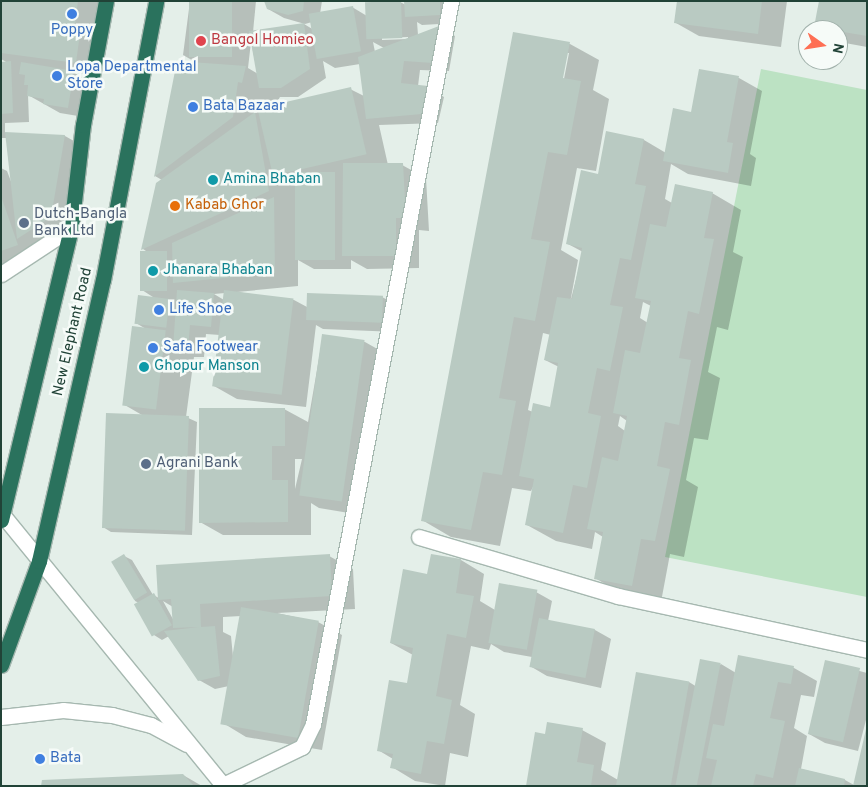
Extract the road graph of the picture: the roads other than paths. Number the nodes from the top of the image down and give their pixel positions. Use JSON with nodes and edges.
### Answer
{"nodes":[{"id":1,"x":106,"y":1,"type":"edge"},
{"id":2,"x":156,"y":1,"type":"edge"},
{"id":3,"x":451,"y":1,"type":"edge"},
{"id":4,"x":71,"y":228,"type":"junction"},
{"id":5,"x":1,"y":274,"type":"edge"},
{"id":6,"x":2,"y":516,"type":"edge"},
{"id":7,"x":419,"y":537,"type":"dead end"},
{"id":8,"x":39,"y":561,"type":"junction"},
{"id":9,"x":867,"y":650,"type":"edge"},
{"id":10,"x":1,"y":665,"type":"edge"},
{"id":11,"x":1,"y":717,"type":"edge"},
{"id":12,"x":192,"y":747,"type":"junction"},
{"id":13,"x":224,"y":786,"type":"edge"}],
"edges":[{"from":1,"to":4,"type":"highway","name":"New Elephant Road"},
{"from":2,"to":8,"type":"highway","name":"New Elephant Road"},
{"from":3,"to":13,"type":"street"},
{"from":4,"to":5,"type":"street"},
{"from":4,"to":6,"type":"highway","name":"New Elephant Road"},
{"from":6,"to":8,"type":"street"},
{"from":7,"to":9,"type":"street"},
{"from":8,"to":10,"type":"highway","name":"New Elephant Road"},
{"from":8,"to":12,"type":"street"},
{"from":11,"to":12,"type":"street"},
{"from":12,"to":13,"type":"street"}]}
